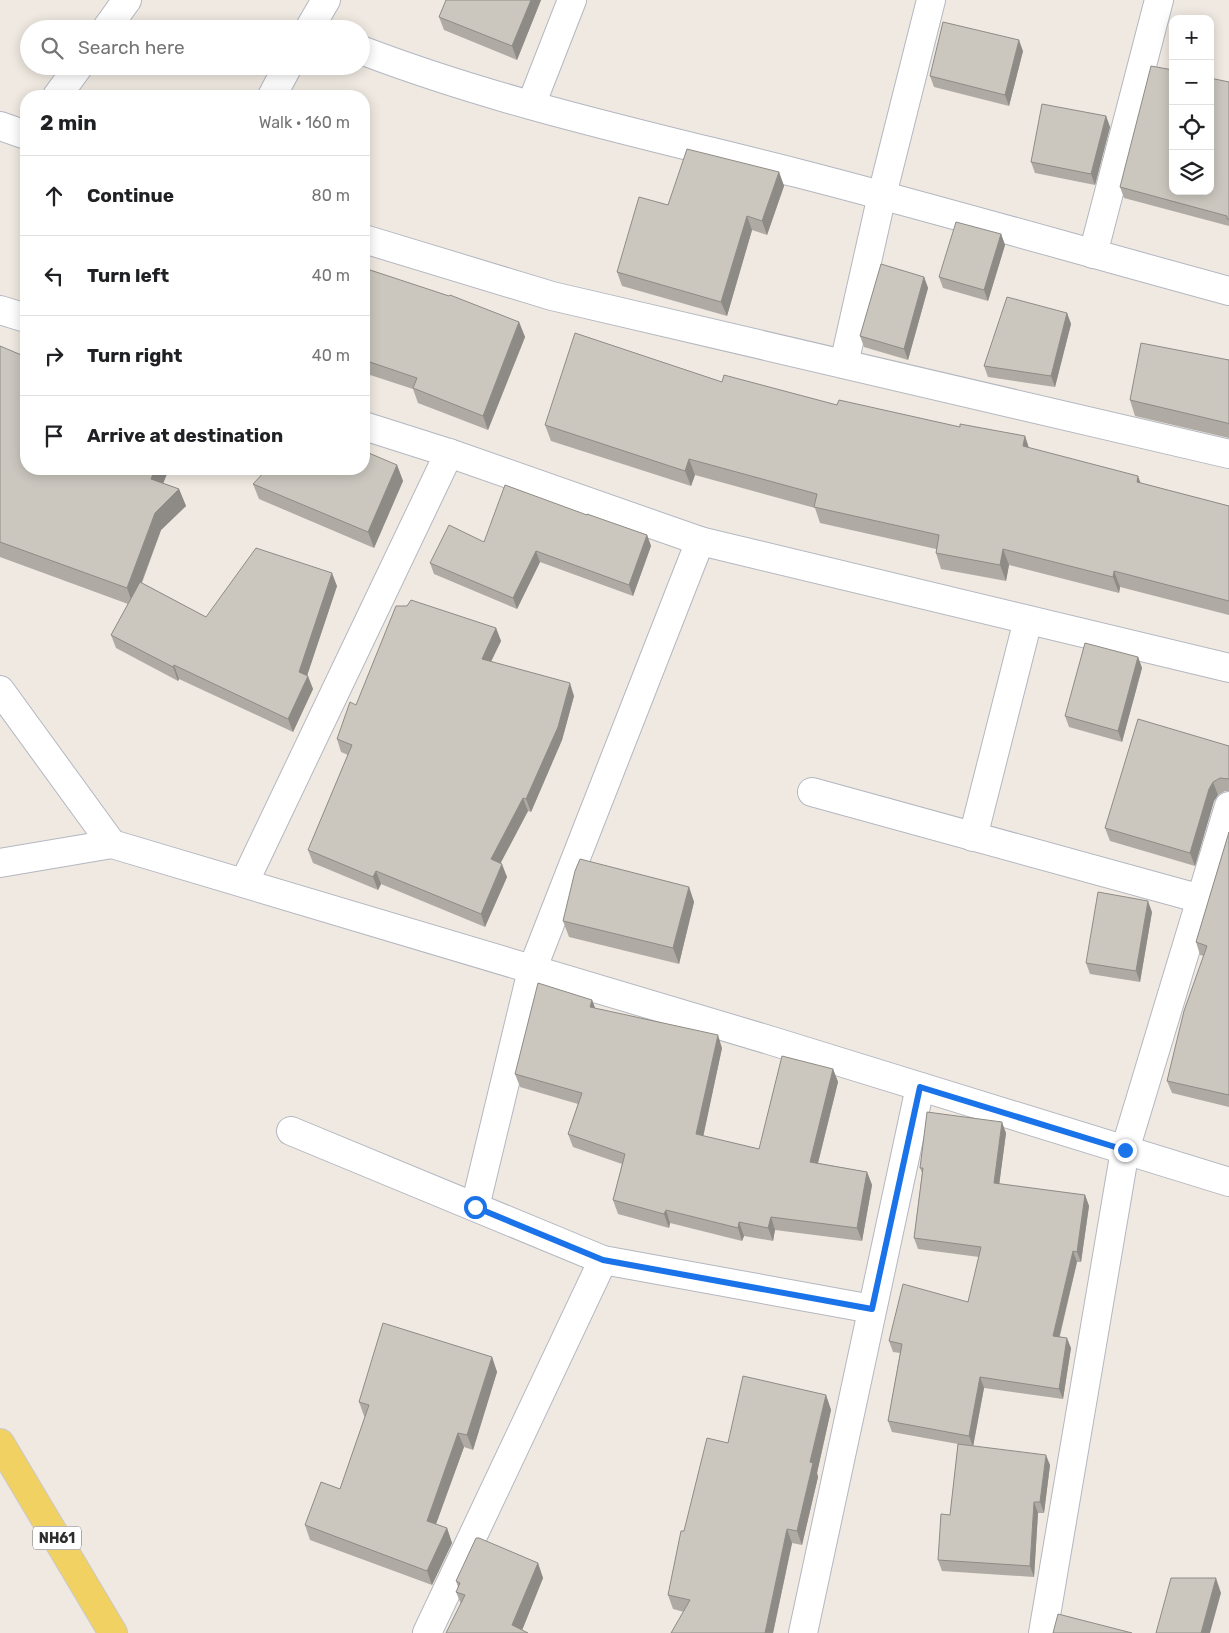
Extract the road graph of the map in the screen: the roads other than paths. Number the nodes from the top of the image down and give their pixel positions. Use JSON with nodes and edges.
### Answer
{"nodes":[{"id":1,"x":127,"y":0,"type":"edge"},
{"id":2,"x":326,"y":0,"type":"edge"},
{"id":3,"x":572,"y":0,"type":"edge"},
{"id":4,"x":932,"y":0,"type":"edge"},
{"id":5,"x":1159,"y":0,"type":"edge"},
{"id":6,"x":113,"y":20,"type":"edge"},
{"id":7,"x":314,"y":20,"type":"edge"},
{"id":8,"x":370,"y":54,"type":"edge"},
{"id":9,"x":72,"y":75,"type":"edge"},
{"id":10,"x":283,"y":75,"type":"edge"},
{"id":11,"x":61,"y":90,"type":"edge"},
{"id":12,"x":275,"y":90,"type":"edge"},
{"id":13,"x":531,"y":105,"type":"junction"},
{"id":14,"x":0,"y":126,"type":"edge"},
{"id":15,"x":20,"y":133,"type":"edge"},
{"id":16,"x":882,"y":195,"type":"junction"},
{"id":17,"x":370,"y":241,"type":"edge"},
{"id":18,"x":1093,"y":254,"type":"junction"},
{"id":19,"x":1229,"y":291,"type":"edge"},
{"id":20,"x":0,"y":310,"type":"edge"},
{"id":21,"x":20,"y":316,"type":"edge"},
{"id":22,"x":844,"y":364,"type":"junction"},
{"id":23,"x":370,"y":428,"type":"edge"},
{"id":24,"x":449,"y":453,"type":"junction"},
{"id":25,"x":1229,"y":454,"type":"edge"},
{"id":26,"x":700,"y":541,"type":"junction"},
{"id":27,"x":1028,"y":620,"type":"junction"},
{"id":28,"x":1229,"y":668,"type":"edge"},
{"id":29,"x":0,"y":690,"type":"edge"},
{"id":30,"x":812,"y":792,"type":"dead end"},
{"id":31,"x":1229,"y":806,"type":"edge"},
{"id":32,"x":973,"y":837,"type":"junction"},
{"id":33,"x":112,"y":844,"type":"junction"},
{"id":34,"x":0,"y":864,"type":"edge"},
{"id":35,"x":244,"y":883,"type":"junction"},
{"id":36,"x":1201,"y":899,"type":"junction"},
{"id":37,"x":532,"y":970,"type":"junction"},
{"id":38,"x":920,"y":1087,"type":"junction"},
{"id":39,"x":291,"y":1130,"type":"dead end"},
{"id":40,"x":1125,"y":1150,"type":"junction"},
{"id":41,"x":1229,"y":1182,"type":"edge"},
{"id":42,"x":475,"y":1207,"type":"junction"},
{"id":43,"x":603,"y":1260,"type":"junction"},
{"id":44,"x":872,"y":1309,"type":"junction"},
{"id":45,"x":0,"y":1443,"type":"edge"},
{"id":46,"x":113,"y":1633,"type":"edge"},
{"id":47,"x":427,"y":1633,"type":"edge"},
{"id":48,"x":803,"y":1633,"type":"edge"},
{"id":49,"x":1043,"y":1633,"type":"edge"}],
"edges":[{"from":1,"to":6,"type":"street"},
{"from":2,"to":7,"type":"street"},
{"from":3,"to":13,"type":"street"},
{"from":4,"to":16,"type":"street"},
{"from":5,"to":18,"type":"street"},
{"from":8,"to":13,"type":"street"},
{"from":9,"to":11,"type":"street"},
{"from":10,"to":12,"type":"street"},
{"from":13,"to":16,"type":"street"},
{"from":14,"to":15,"type":"street"},
{"from":16,"to":18,"type":"street"},
{"from":16,"to":22,"type":"street"},
{"from":17,"to":22,"type":"street"},
{"from":18,"to":19,"type":"street"},
{"from":20,"to":21,"type":"street"},
{"from":22,"to":25,"type":"street"},
{"from":23,"to":24,"type":"street"},
{"from":24,"to":26,"type":"street"},
{"from":24,"to":35,"type":"street"},
{"from":26,"to":27,"type":"street"},
{"from":26,"to":37,"type":"street"},
{"from":27,"to":28,"type":"street"},
{"from":27,"to":32,"type":"street"},
{"from":29,"to":33,"type":"street"},
{"from":30,"to":32,"type":"street"},
{"from":31,"to":36,"type":"street"},
{"from":32,"to":36,"type":"street"},
{"from":33,"to":34,"type":"street"},
{"from":33,"to":35,"type":"street"},
{"from":35,"to":37,"type":"street"},
{"from":36,"to":40,"type":"street"},
{"from":37,"to":38,"type":"street"},
{"from":37,"to":42,"type":"street"},
{"from":38,"to":40,"type":"street"},
{"from":38,"to":44,"type":"street"},
{"from":39,"to":42,"type":"street"},
{"from":40,"to":41,"type":"street"},
{"from":40,"to":49,"type":"street"},
{"from":42,"to":43,"type":"street"},
{"from":43,"to":44,"type":"street"},
{"from":43,"to":47,"type":"street"},
{"from":44,"to":48,"type":"street"},
{"from":45,"to":46,"type":"main road","number":"NH61"}]}
